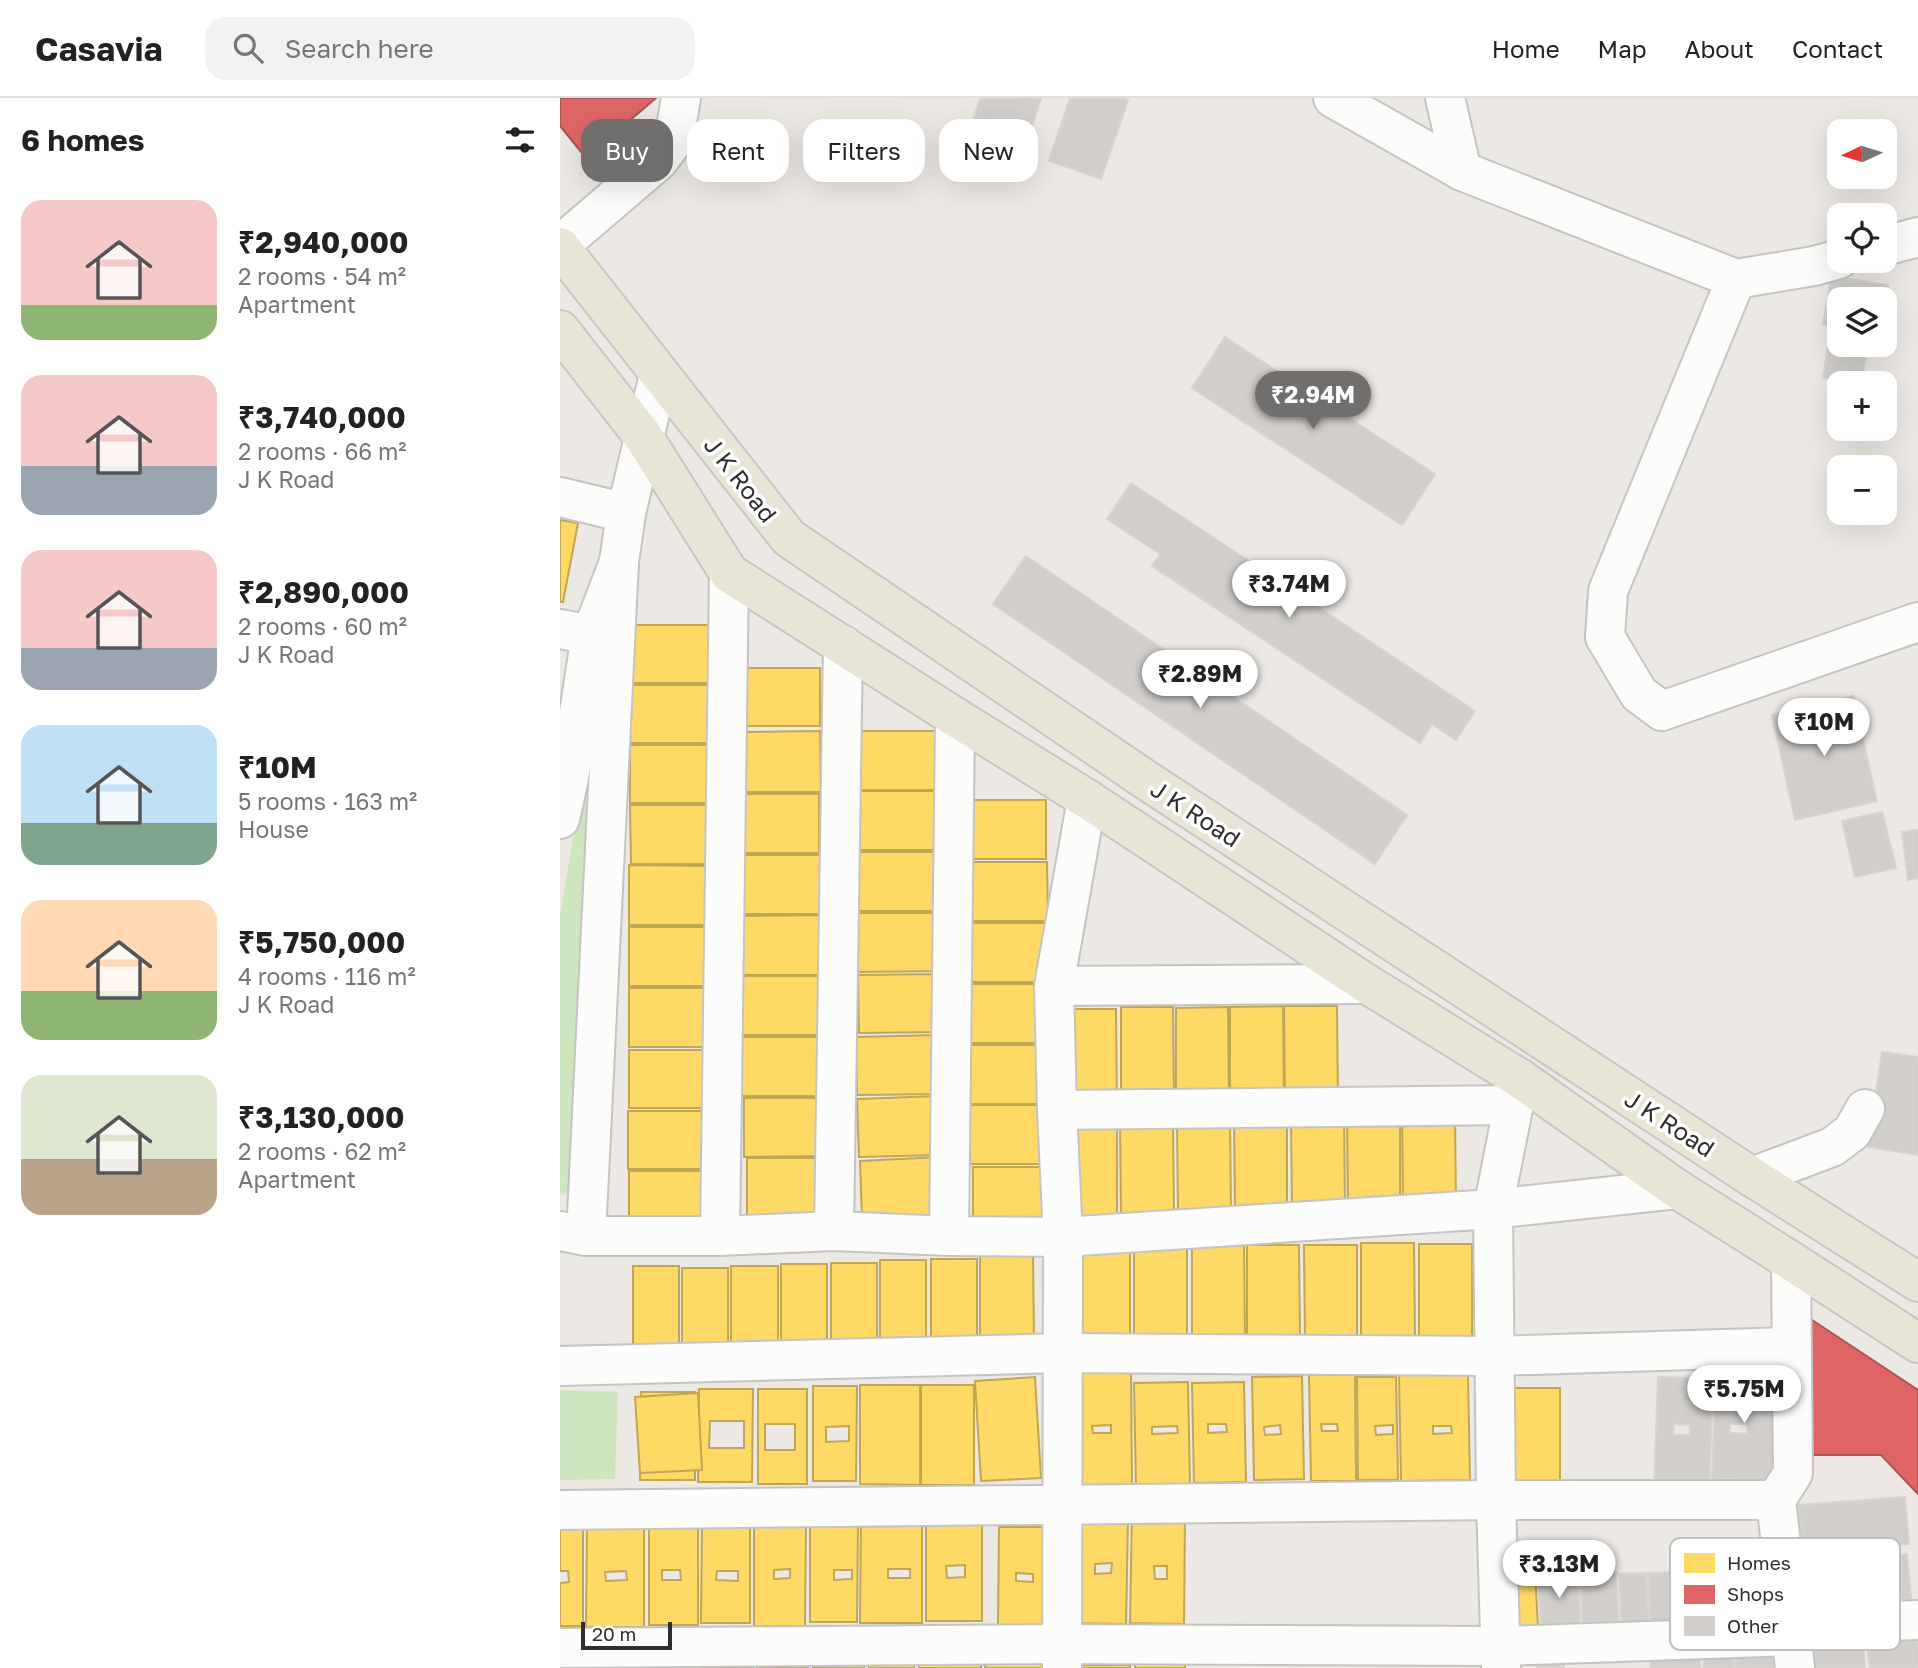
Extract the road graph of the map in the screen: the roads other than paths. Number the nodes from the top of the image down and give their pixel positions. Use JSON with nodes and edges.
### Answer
{"nodes":[{"id":1,"x":681,"y":98,"type":"edge"},
{"id":2,"x":1333,"y":98,"type":"edge"},
{"id":3,"x":1444,"y":98,"type":"edge"},
{"id":4,"x":1462,"y":171,"type":"junction"},
{"id":5,"x":1918,"y":236,"type":"edge"},
{"id":6,"x":1897,"y":242,"type":"edge"},
{"id":7,"x":560,"y":246,"type":"edge"},
{"id":8,"x":1827,"y":262,"type":"edge"},
{"id":9,"x":1736,"y":279,"type":"junction"},
{"id":10,"x":591,"y":287,"type":"junction"},
{"id":11,"x":560,"y":315,"type":"edge"},
{"id":12,"x":560,"y":330,"type":"edge"},
{"id":13,"x":659,"y":375,"type":"junction"},
{"id":14,"x":643,"y":436,"type":"junction"},
{"id":15,"x":560,"y":497,"type":"edge"},
{"id":16,"x":626,"y":513,"type":"junction"},
{"id":17,"x":618,"y":562,"type":"junction"},
{"id":18,"x":729,"y":573,"type":"junction"},
{"id":19,"x":1918,"y":622,"type":"edge"},
{"id":20,"x":576,"y":632,"type":"edge"},
{"id":21,"x":843,"y":645,"type":"junction"},
{"id":22,"x":955,"y":717,"type":"junction"},
{"id":23,"x":565,"y":777,"type":"edge"},
{"id":24,"x":1087,"y":799,"type":"junction"},
{"id":25,"x":560,"y":819,"type":"edge"},
{"id":26,"x":1367,"y":984,"type":"junction"},
{"id":27,"x":1054,"y":986,"type":"junction"},
{"id":28,"x":1579,"y":1063,"type":"junction"},
{"id":29,"x":1517,"y":1092,"type":"junction"},
{"id":30,"x":1552,"y":1101,"type":"junction"},
{"id":31,"x":1866,"y":1108,"type":"dead end"},
{"id":32,"x":1057,"y":1110,"type":"junction"},
{"id":33,"x":1752,"y":1177,"type":"junction"},
{"id":34,"x":1677,"y":1189,"type":"junction"},
{"id":35,"x":1493,"y":1209,"type":"junction"},
{"id":36,"x":834,"y":1231,"type":"junction"},
{"id":37,"x":573,"y":1233,"type":"edge"},
{"id":38,"x":720,"y":1237,"type":"junction"},
{"id":39,"x":949,"y":1237,"type":"junction"},
{"id":40,"x":1063,"y":1237,"type":"junction"},
{"id":41,"x":1791,"y":1261,"type":"junction"},
{"id":42,"x":1918,"y":1282,"type":"edge"},
{"id":43,"x":1918,"y":1343,"type":"edge"},
{"id":44,"x":1791,"y":1347,"type":"junction"},
{"id":45,"x":1062,"y":1353,"type":"junction"},
{"id":46,"x":1495,"y":1356,"type":"junction"},
{"id":47,"x":560,"y":1366,"type":"edge"},
{"id":48,"x":1496,"y":1500,"type":"junction"},
{"id":49,"x":1776,"y":1500,"type":"junction"},
{"id":50,"x":1062,"y":1505,"type":"junction"},
{"id":51,"x":560,"y":1510,"type":"edge"},
{"id":52,"x":1780,"y":1538,"type":"edge"},
{"id":53,"x":1918,"y":1620,"type":"edge"},
{"id":54,"x":1900,"y":1621,"type":"edge"},
{"id":55,"x":560,"y":1648,"type":"edge"},
{"id":56,"x":1794,"y":1652,"type":"edge"},
{"id":57,"x":1062,"y":1656,"type":"edge"},
{"id":58,"x":1502,"y":1657,"type":"edge"}],
"edges":[{"from":1,"to":7,"type":"street"},
{"from":2,"to":4,"type":"street"},
{"from":3,"to":4,"type":"street"},
{"from":4,"to":9,"type":"street"},
{"from":5,"to":6,"type":"street"},
{"from":7,"to":10,"type":"main road","name":"J K Road"},
{"from":8,"to":9,"type":"street"},
{"from":9,"to":19,"type":"street"},
{"from":10,"to":11,"type":"main road"},
{"from":10,"to":13,"type":"main road","name":"J K Road"},
{"from":12,"to":14,"type":"main road","name":"J K Road"},
{"from":13,"to":14,"type":"street"},
{"from":13,"to":28,"type":"main road","name":"J K Road"},
{"from":14,"to":16,"type":"street"},
{"from":14,"to":18,"type":"main road","name":"J K Road"},
{"from":15,"to":16,"type":"street"},
{"from":16,"to":17,"type":"street"},
{"from":17,"to":20,"type":"street"},
{"from":17,"to":37,"type":"street"},
{"from":18,"to":21,"type":"main road","name":"J K Road"},
{"from":18,"to":38,"type":"street"},
{"from":20,"to":23,"type":"street"},
{"from":21,"to":22,"type":"main road","name":"J K Road"},
{"from":21,"to":36,"type":"street"},
{"from":22,"to":24,"type":"main road","name":"J K Road"},
{"from":22,"to":39,"type":"street"},
{"from":23,"to":25,"type":"street"},
{"from":24,"to":26,"type":"main road","name":"J K Road"},
{"from":24,"to":27,"type":"street"},
{"from":26,"to":27,"type":"street"},
{"from":26,"to":29,"type":"main road","name":"J K Road"},
{"from":27,"to":32,"type":"street"},
{"from":28,"to":30,"type":"main road"},
{"from":28,"to":33,"type":"main road","name":"J K Road"},
{"from":29,"to":30,"type":"main road","name":"J K Road"},
{"from":29,"to":32,"type":"street"},
{"from":29,"to":35,"type":"street"},
{"from":30,"to":34,"type":"main road","name":"J K Road"},
{"from":31,"to":33,"type":"street"},
{"from":32,"to":40,"type":"street"},
{"from":33,"to":42,"type":"main road","name":"J K Road"},
{"from":34,"to":35,"type":"street"},
{"from":34,"to":41,"type":"main road","name":"J K Road"},
{"from":35,"to":40,"type":"street"},
{"from":35,"to":46,"type":"street"},
{"from":36,"to":38,"type":"street"},
{"from":36,"to":39,"type":"street"},
{"from":37,"to":38,"type":"street"},
{"from":39,"to":40,"type":"street"},
{"from":40,"to":45,"type":"street"},
{"from":41,"to":43,"type":"main road","name":"J K Road"},
{"from":41,"to":44,"type":"street"},
{"from":44,"to":46,"type":"street"},
{"from":44,"to":49,"type":"street"},
{"from":45,"to":46,"type":"street"},
{"from":45,"to":47,"type":"street"},
{"from":45,"to":50,"type":"street"},
{"from":46,"to":48,"type":"street"},
{"from":48,"to":49,"type":"street"},
{"from":48,"to":50,"type":"street"},
{"from":48,"to":58,"type":"street"},
{"from":49,"to":52,"type":"street"},
{"from":50,"to":51,"type":"street"},
{"from":50,"to":57,"type":"street"},
{"from":53,"to":54,"type":"street"},
{"from":55,"to":57,"type":"street"},
{"from":56,"to":58,"type":"street"},
{"from":57,"to":58,"type":"street"}]}
